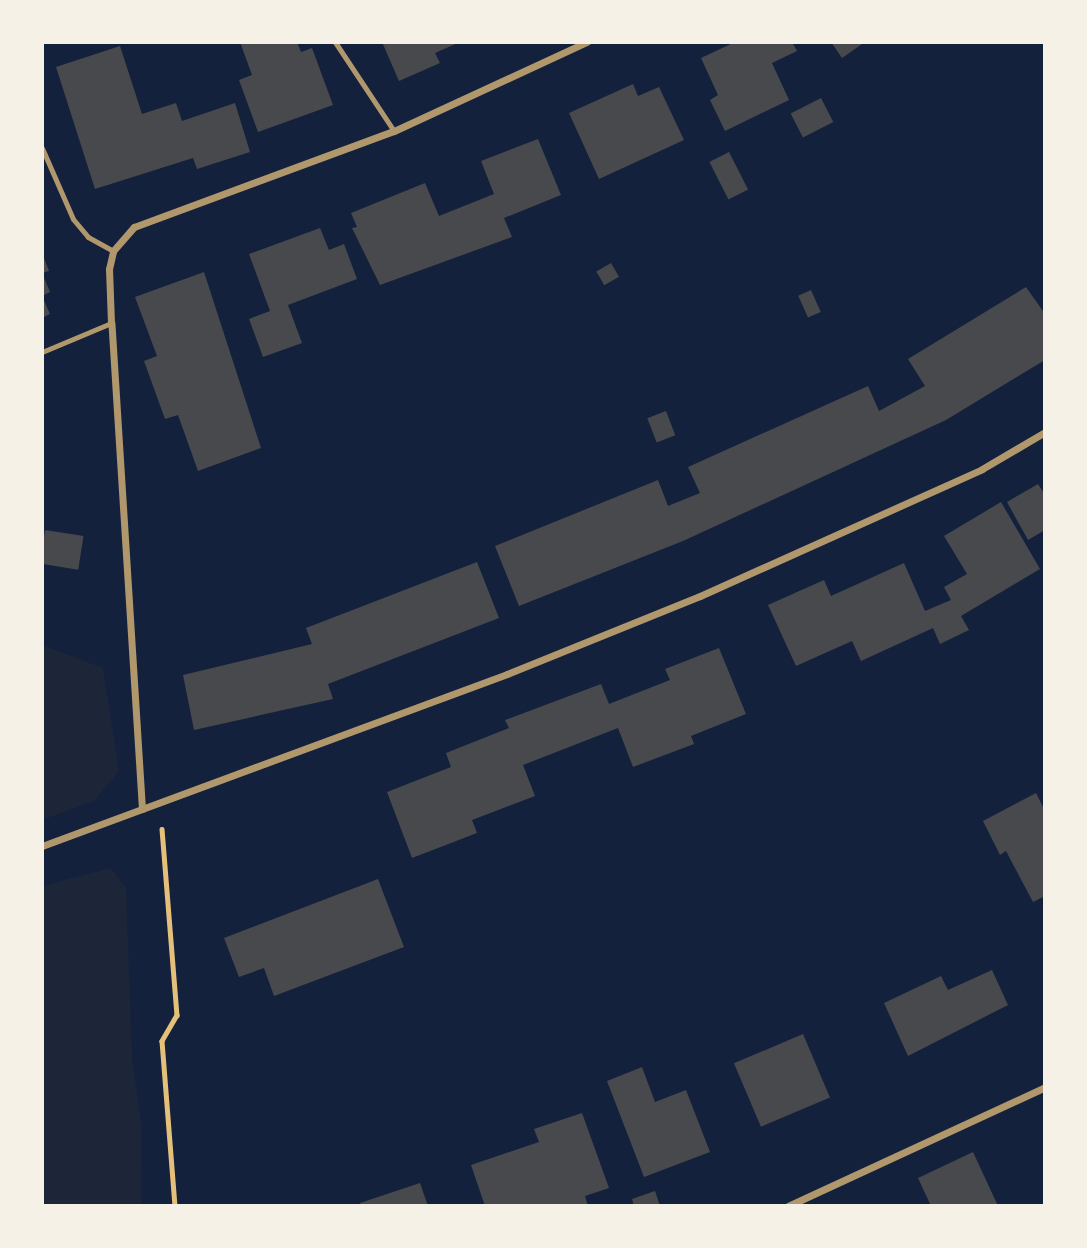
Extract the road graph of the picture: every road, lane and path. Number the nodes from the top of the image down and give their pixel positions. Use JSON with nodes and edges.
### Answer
{"nodes":[{"id":1,"x":335,"y":42,"type":"edge"},
{"id":2,"x":587,"y":42,"type":"edge"},
{"id":3,"x":394,"y":131,"type":"junction"},
{"id":4,"x":42,"y":148,"type":"edge"},
{"id":5,"x":113,"y":251,"type":"junction"},
{"id":6,"x":111,"y":323,"type":"junction"},
{"id":7,"x":42,"y":352,"type":"edge"},
{"id":8,"x":1045,"y":432,"type":"edge"},
{"id":9,"x":160,"y":803,"type":"junction"},
{"id":10,"x":142,"y":809,"type":"junction"},
{"id":11,"x":42,"y":846,"type":"edge"},
{"id":12,"x":1045,"y":1087,"type":"edge"},
{"id":13,"x":175,"y":1206,"type":"edge"},
{"id":14,"x":788,"y":1206,"type":"edge"}],
"edges":[{"from":1,"to":3,"type":"lane"},
{"from":2,"to":3,"type":"street"},
{"from":3,"to":5,"type":"street"},
{"from":4,"to":5,"type":"lane"},
{"from":5,"to":6,"type":"street"},
{"from":6,"to":7,"type":"lane"},
{"from":6,"to":10,"type":"street"},
{"from":8,"to":9,"type":"street"},
{"from":9,"to":10,"type":"street"},
{"from":9,"to":13,"type":"path"},
{"from":10,"to":11,"type":"street"},
{"from":12,"to":14,"type":"street"}]}
